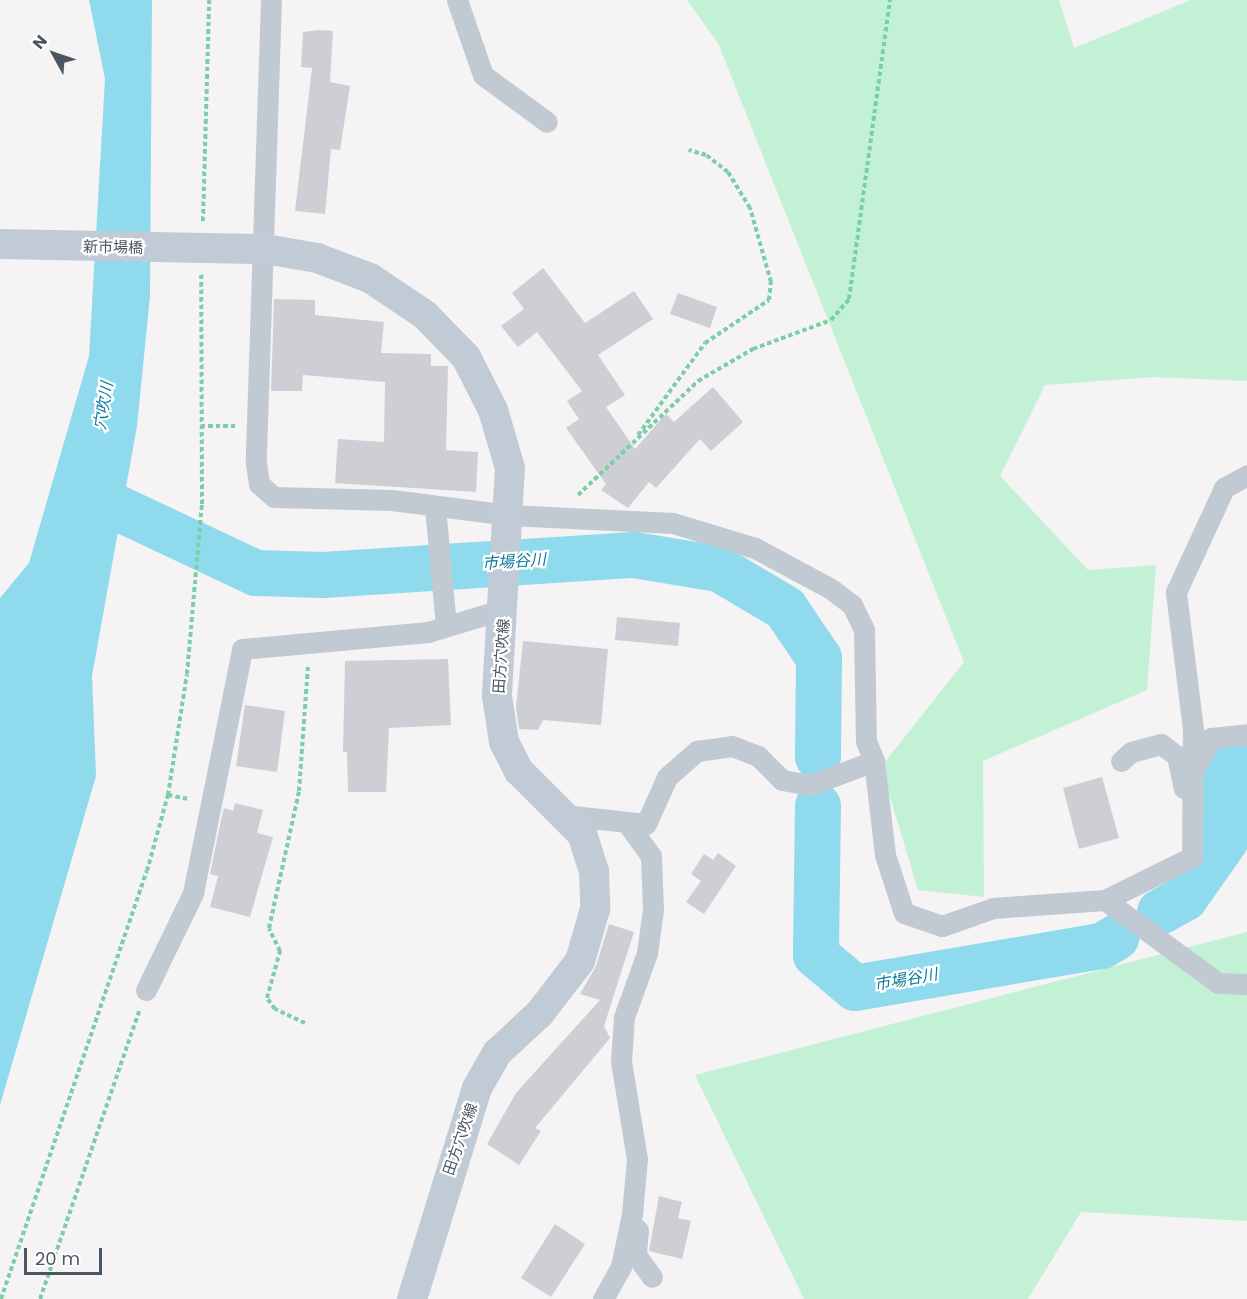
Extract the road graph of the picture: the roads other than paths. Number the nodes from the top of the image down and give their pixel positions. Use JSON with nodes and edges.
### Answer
{"nodes":[{"id":1,"x":271,"y":0,"type":"edge"},
{"id":2,"x":457,"y":0,"type":"edge"},
{"id":3,"x":547,"y":122,"type":"dead end"},
{"id":4,"x":0,"y":244,"type":"edge"},
{"id":5,"x":227,"y":249,"type":"joint"},
{"id":6,"x":265,"y":249,"type":"junction"},
{"id":7,"x":1247,"y":475,"type":"edge"},
{"id":8,"x":435,"y":517,"type":"junction"},
{"id":9,"x":509,"y":524,"type":"junction"},
{"id":10,"x":505,"y":599,"type":"junction"},
{"id":11,"x":446,"y":626,"type":"junction"},
{"id":12,"x":1247,"y":734,"type":"edge"},
{"id":13,"x":874,"y":761,"type":"junction"},
{"id":14,"x":1121,"y":761,"type":"dead end"},
{"id":15,"x":1193,"y":771,"type":"junction"},
{"id":16,"x":562,"y":815,"type":"junction"},
{"id":17,"x":628,"y":824,"type":"junction"},
{"id":18,"x":1193,"y":827,"type":"junction"},
{"id":19,"x":1105,"y":900,"type":"junction"},
{"id":20,"x":1247,"y":984,"type":"edge"},
{"id":21,"x":146,"y":990,"type":"road end"},
{"id":22,"x":633,"y":1206,"type":"junction"},
{"id":23,"x":652,"y":1277,"type":"dead end"},
{"id":24,"x":412,"y":1299,"type":"edge"},
{"id":25,"x":603,"y":1299,"type":"edge"}],
"edges":[{"from":1,"to":6,"type":"street"},
{"from":2,"to":3,"type":"street"},
{"from":4,"to":5,"type":"main road","name":"新市場橋"},
{"from":5,"to":6,"type":"main road","name":"田方穴吹線"},
{"from":6,"to":8,"type":"street"},
{"from":6,"to":9,"type":"main road","name":"田方穴吹線"},
{"from":7,"to":15,"type":"street"},
{"from":8,"to":9,"type":"street"},
{"from":8,"to":11,"type":"street"},
{"from":9,"to":10,"type":"main road","name":"田方穴吹線"},
{"from":9,"to":13,"type":"street"},
{"from":10,"to":11,"type":"street"},
{"from":10,"to":16,"type":"main road","name":"田方穴吹線"},
{"from":11,"to":21,"type":"street"},
{"from":12,"to":15,"type":"street"},
{"from":13,"to":17,"type":"street"},
{"from":13,"to":19,"type":"street"},
{"from":14,"to":18,"type":"street"},
{"from":15,"to":18,"type":"street"},
{"from":16,"to":17,"type":"street"},
{"from":16,"to":24,"type":"main road","name":"田方穴吹線"},
{"from":17,"to":22,"type":"street"},
{"from":18,"to":19,"type":"street"},
{"from":19,"to":20,"type":"street"},
{"from":22,"to":23,"type":"street"},
{"from":22,"to":25,"type":"street"}]}
